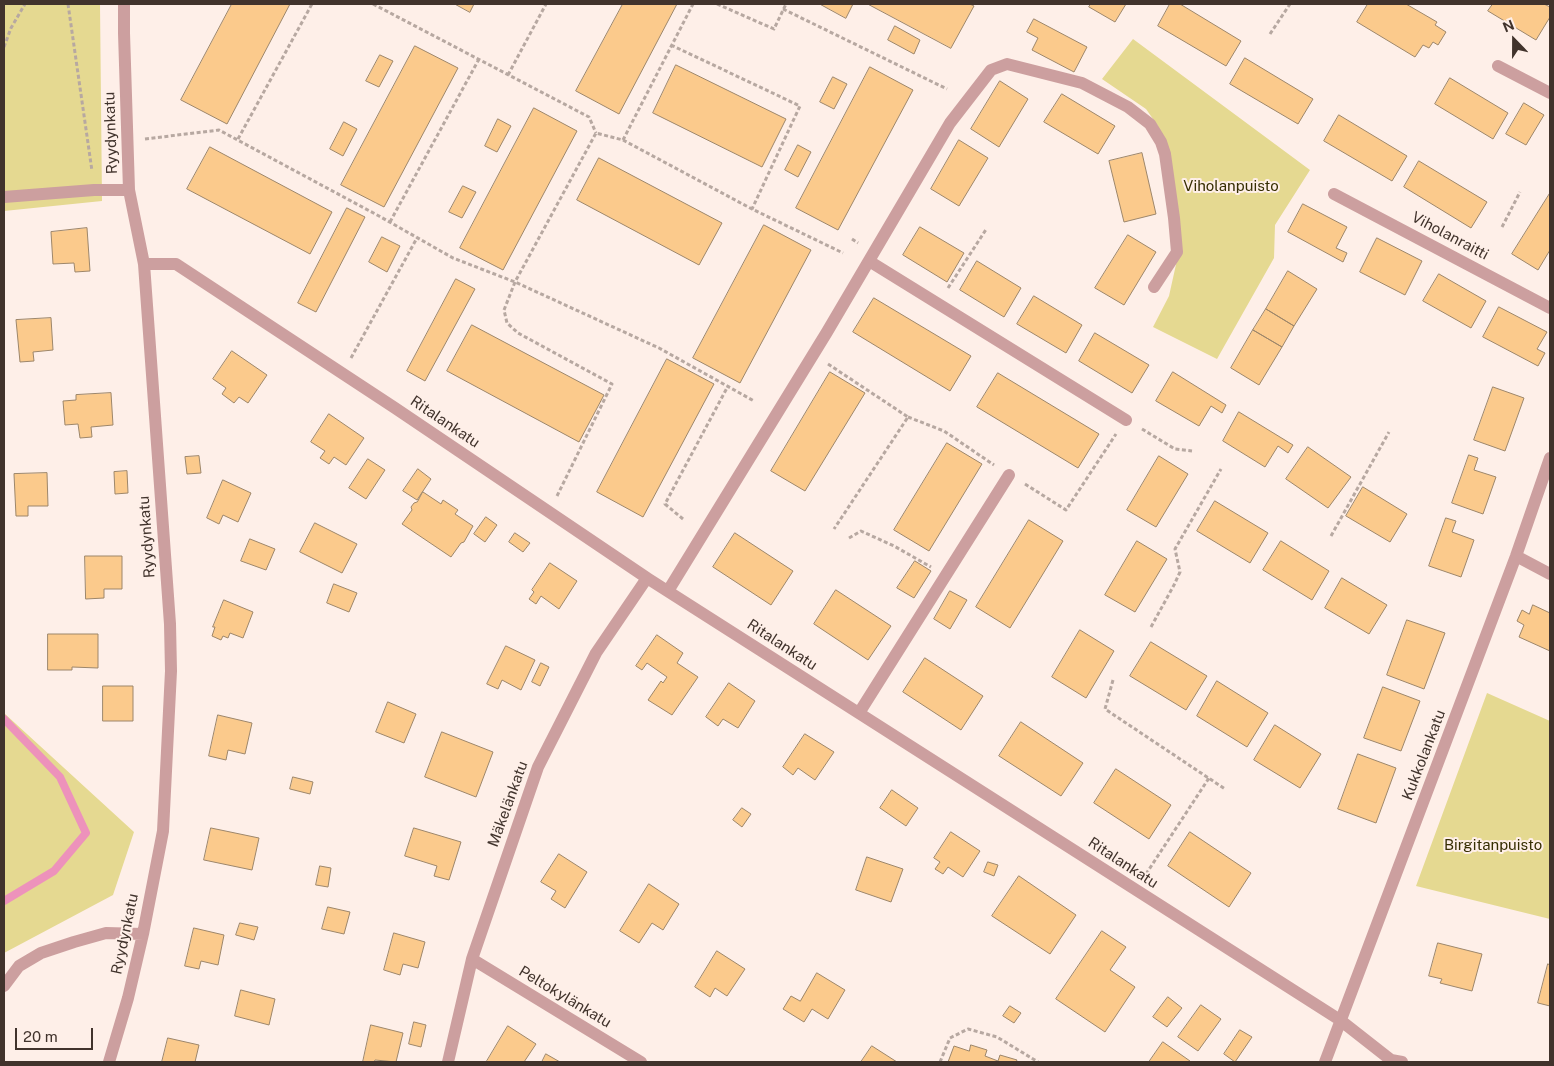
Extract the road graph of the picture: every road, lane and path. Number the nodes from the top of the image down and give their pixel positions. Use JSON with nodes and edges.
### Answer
{"nodes":[{"id":1,"x":24,"y":4,"type":"edge"},
{"id":2,"x":68,"y":4,"type":"edge"},
{"id":3,"x":124,"y":4,"type":"edge"},
{"id":4,"x":312,"y":4,"type":"edge"},
{"id":5,"x":373,"y":4,"type":"edge"},
{"id":6,"x":546,"y":4,"type":"edge"},
{"id":7,"x":693,"y":4,"type":"edge"},
{"id":8,"x":717,"y":4,"type":"edge"},
{"id":9,"x":786,"y":4,"type":"edge"},
{"id":10,"x":1290,"y":4,"type":"edge"},
{"id":11,"x":783,"y":9,"type":"junction"},
{"id":12,"x":1270,"y":34,"type":"dead end"},
{"id":13,"x":671,"y":45,"type":"junction"},
{"id":14,"x":4,"y":47,"type":"edge"},
{"id":15,"x":479,"y":59,"type":"junction"},
{"id":16,"x":1498,"y":66,"type":"dead end"},
{"id":17,"x":508,"y":74,"type":"junction"},
{"id":18,"x":946,"y":89,"type":"dead end"},
{"id":19,"x":1550,"y":93,"type":"edge"},
{"id":20,"x":596,"y":133,"type":"junction"},
{"id":21,"x":238,"y":139,"type":"junction"},
{"id":22,"x":623,"y":140,"type":"junction"},
{"id":23,"x":127,"y":142,"type":"junction"},
{"id":24,"x":94,"y":190,"type":"junction"},
{"id":25,"x":129,"y":190,"type":"junction"},
{"id":26,"x":1520,"y":192,"type":"dead end"},
{"id":27,"x":1334,"y":194,"type":"dead end"},
{"id":28,"x":4,"y":197,"type":"edge"},
{"id":29,"x":752,"y":209,"type":"junction"},
{"id":30,"x":390,"y":222,"type":"junction"},
{"id":31,"x":1502,"y":227,"type":"dead end"},
{"id":32,"x":987,"y":228,"type":"dead end"},
{"id":33,"x":417,"y":238,"type":"junction"},
{"id":34,"x":843,"y":254,"type":"dead end"},
{"id":35,"x":869,"y":261,"type":"junction"},
{"id":36,"x":144,"y":264,"type":"junction"},
{"id":37,"x":515,"y":282,"type":"junction"},
{"id":38,"x":1154,"y":287,"type":"dead end"},
{"id":39,"x":939,"y":304,"type":"junction"},
{"id":40,"x":1550,"y":308,"type":"edge"},
{"id":41,"x":813,"y":354,"type":"junction"},
{"id":42,"x":342,"y":373,"type":"junction"},
{"id":43,"x":728,"y":386,"type":"junction"},
{"id":44,"x":754,"y":401,"type":"dead end"},
{"id":45,"x":908,"y":417,"type":"junction"},
{"id":46,"x":1126,"y":420,"type":"junction"},
{"id":47,"x":1389,"y":432,"type":"dead end"},
{"id":48,"x":1192,"y":452,"type":"dead end"},
{"id":49,"x":1550,"y":458,"type":"edge"},
{"id":50,"x":1221,"y":469,"type":"dead end"},
{"id":51,"x":1009,"y":474,"type":"junction"},
{"id":52,"x":549,"y":512,"type":"junction"},
{"id":53,"x":682,"y":519,"type":"dead end"},
{"id":54,"x":834,"y":529,"type":"dead end"},
{"id":55,"x":1331,"y":536,"type":"dead end"},
{"id":56,"x":849,"y":538,"type":"dead end"},
{"id":57,"x":1516,"y":556,"type":"junction"},
{"id":58,"x":1550,"y":574,"type":"edge"},
{"id":59,"x":946,"y":576,"type":"junction"},
{"id":60,"x":647,"y":578,"type":"junction"},
{"id":61,"x":668,"y":591,"type":"junction"},
{"id":62,"x":1151,"y":627,"type":"dead end"},
{"id":63,"x":1113,"y":680,"type":"dead end"},
{"id":64,"x":859,"y":713,"type":"junction"},
{"id":65,"x":1209,"y":778,"type":"junction"},
{"id":66,"x":1225,"y":789,"type":"dead end"},
{"id":67,"x":1135,"y":890,"type":"junction"},
{"id":68,"x":143,"y":934,"type":"junction"},
{"id":69,"x":472,"y":959,"type":"junction"},
{"id":70,"x":4,"y":986,"type":"edge"},
{"id":71,"x":1340,"y":1020,"type":"junction"},
{"id":72,"x":108,"y":1062,"type":"edge"},
{"id":73,"x":448,"y":1062,"type":"edge"},
{"id":74,"x":641,"y":1062,"type":"edge"},
{"id":75,"x":940,"y":1062,"type":"edge"},
{"id":76,"x":1038,"y":1062,"type":"edge"},
{"id":77,"x":1325,"y":1062,"type":"edge"},
{"id":78,"x":1402,"y":1062,"type":"edge"}],
"edges":[{"from":1,"to":14,"type":"path"},
{"from":2,"to":24,"type":"path"},
{"from":3,"to":23,"type":"street","name":"Ryydynkatu"},
{"from":4,"to":21,"type":"path"},
{"from":5,"to":15,"type":"path"},
{"from":6,"to":17,"type":"path"},
{"from":7,"to":13,"type":"path"},
{"from":8,"to":11,"type":"path"},
{"from":9,"to":11,"type":"path"},
{"from":10,"to":12,"type":"path"},
{"from":11,"to":18,"type":"path"},
{"from":13,"to":22,"type":"path"},
{"from":13,"to":29,"type":"path"},
{"from":15,"to":17,"type":"path"},
{"from":15,"to":30,"type":"path"},
{"from":16,"to":19,"type":"street"},
{"from":17,"to":20,"type":"path"},
{"from":20,"to":22,"type":"path"},
{"from":20,"to":37,"type":"path"},
{"from":21,"to":23,"type":"path"},
{"from":21,"to":30,"type":"path"},
{"from":22,"to":29,"type":"path"},
{"from":23,"to":25,"type":"street","name":"Ryydynkatu"},
{"from":24,"to":25,"type":"street"},
{"from":24,"to":28,"type":"street"},
{"from":25,"to":36,"type":"street","name":"Ryydynkatu"},
{"from":26,"to":31,"type":"path"},
{"from":27,"to":40,"type":"street","name":"Viholanraitti"},
{"from":29,"to":34,"type":"path"},
{"from":30,"to":33,"type":"path"},
{"from":32,"to":39,"type":"path"},
{"from":33,"to":37,"type":"path"},
{"from":33,"to":42,"type":"path"},
{"from":35,"to":38,"type":"street"},
{"from":35,"to":39,"type":"street"},
{"from":35,"to":41,"type":"street"},
{"from":36,"to":42,"type":"street","name":"Ritalankatu"},
{"from":36,"to":68,"type":"street","name":"Ryydynkatu"},
{"from":37,"to":43,"type":"path"},
{"from":37,"to":52,"type":"path"},
{"from":39,"to":46,"type":"street"},
{"from":41,"to":45,"type":"path"},
{"from":41,"to":61,"type":"street"},
{"from":42,"to":52,"type":"street","name":"Ritalankatu"},
{"from":43,"to":44,"type":"path"},
{"from":43,"to":53,"type":"path"},
{"from":45,"to":51,"type":"path"},
{"from":45,"to":54,"type":"path"},
{"from":46,"to":48,"type":"path"},
{"from":46,"to":51,"type":"path"},
{"from":47,"to":55,"type":"path"},
{"from":49,"to":57,"type":"street","name":"Kukkolankatu"},
{"from":50,"to":62,"type":"path"},
{"from":51,"to":59,"type":"street"},
{"from":52,"to":60,"type":"street","name":"Ritalankatu"},
{"from":56,"to":59,"type":"path"},
{"from":57,"to":58,"type":"street"},
{"from":57,"to":71,"type":"street","name":"Kukkolankatu"},
{"from":59,"to":64,"type":"street"},
{"from":60,"to":61,"type":"street","name":"Ritalankatu"},
{"from":60,"to":69,"type":"street","name":"Mäkelänkatu"},
{"from":61,"to":64,"type":"street","name":"Ritalankatu"},
{"from":63,"to":65,"type":"path"},
{"from":64,"to":67,"type":"street","name":"Ritalankatu"},
{"from":65,"to":66,"type":"path"},
{"from":65,"to":67,"type":"path"},
{"from":67,"to":71,"type":"street","name":"Ritalankatu"},
{"from":68,"to":70,"type":"street"},
{"from":68,"to":72,"type":"street","name":"Ryydynkatu"},
{"from":69,"to":73,"type":"street","name":"Mäkelänkatu"},
{"from":69,"to":74,"type":"street","name":"Peltokylänkatu"},
{"from":71,"to":77,"type":"street","name":"Kukkolankatu"},
{"from":71,"to":78,"type":"street","name":"Ritalankatu"},
{"from":75,"to":76,"type":"path"}]}
